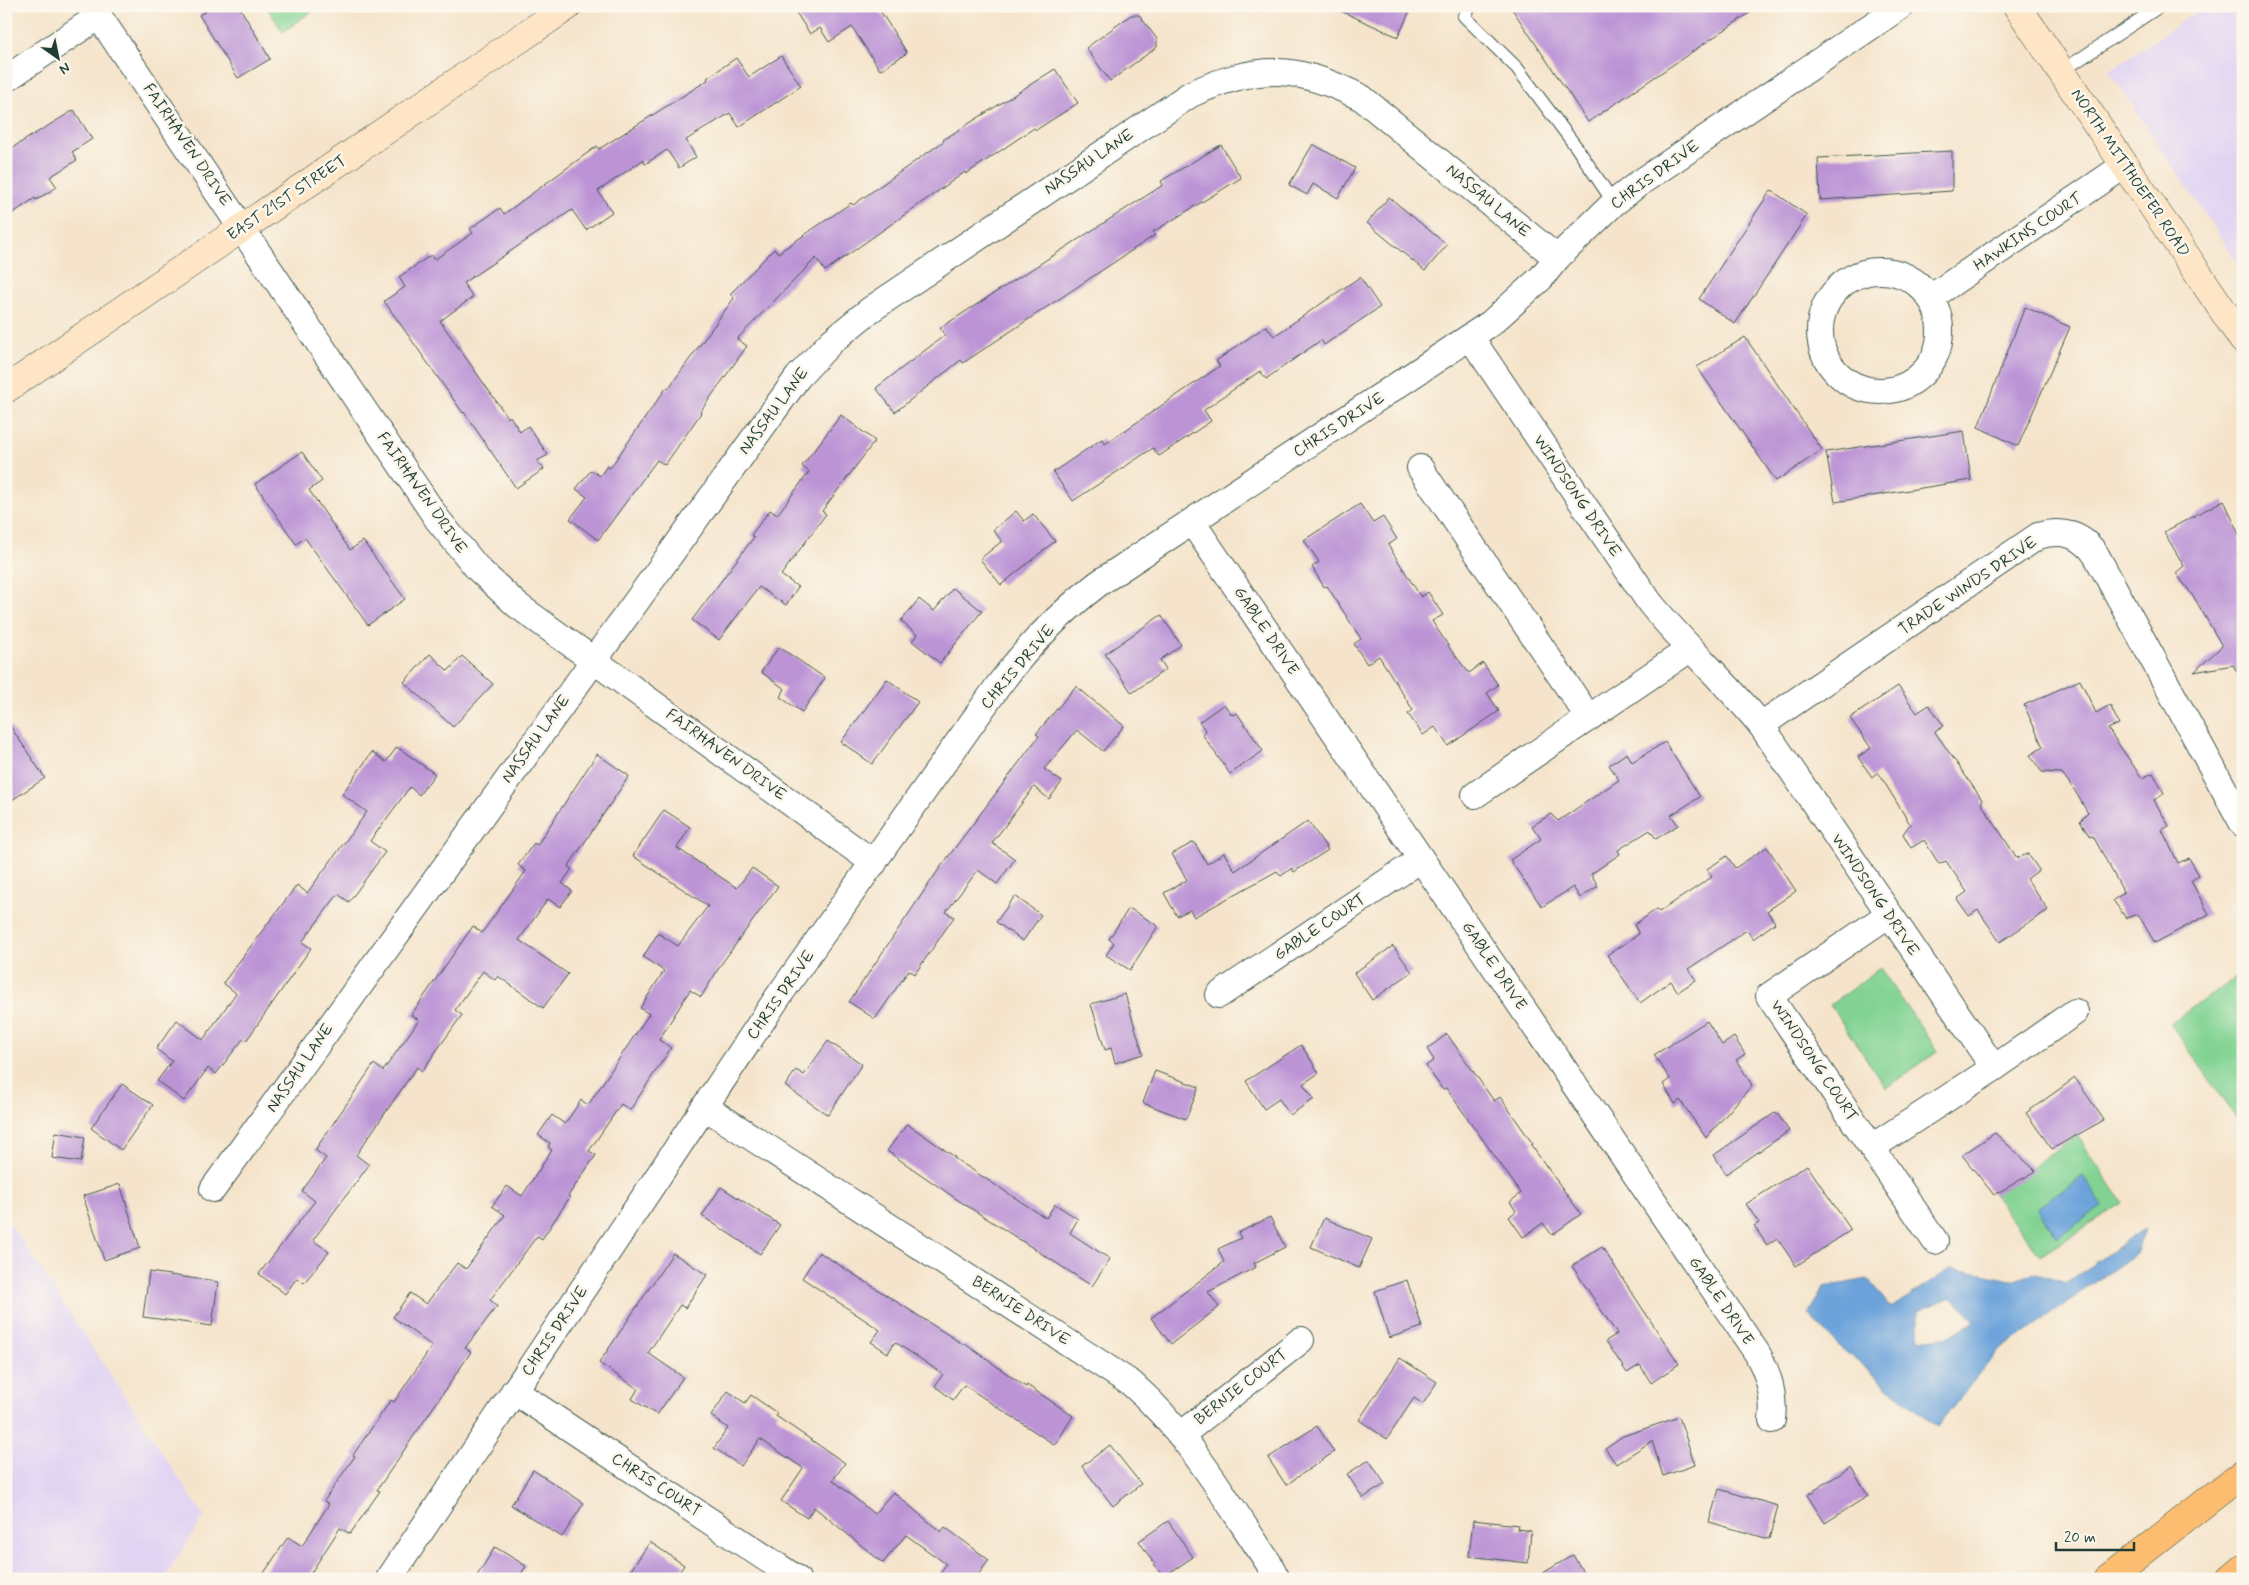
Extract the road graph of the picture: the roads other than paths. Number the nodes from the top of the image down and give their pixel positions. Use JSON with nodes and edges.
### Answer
{"nodes":[{"id":1,"x":568,"y":6,"type":"edge"},
{"id":2,"x":1471,"y":6,"type":"edge"},
{"id":3,"x":1901,"y":6,"type":"edge"},
{"id":4,"x":2018,"y":6,"type":"edge"},
{"id":5,"x":2160,"y":6,"type":"edge"},
{"id":6,"x":96,"y":11,"type":"edge"},
{"id":7,"x":2062,"y":71,"type":"junction"},
{"id":8,"x":6,"y":79,"type":"edge"},
{"id":9,"x":2125,"y":165,"type":"junction"},
{"id":10,"x":1614,"y":203,"type":"junction"},
{"id":11,"x":243,"y":228,"type":"junction"},
{"id":12,"x":1557,"y":258,"type":"junction"},
{"id":13,"x":1930,"y":298,"type":"junction"},
{"id":14,"x":1471,"y":338,"type":"junction"},
{"id":15,"x":2243,"y":340,"type":"edge"},
{"id":16,"x":6,"y":389,"type":"edge"},
{"id":17,"x":1420,"y":468,"type":"dead end"},
{"id":18,"x":1192,"y":522,"type":"junction"},
{"id":19,"x":1690,"y":649,"type":"junction"},
{"id":20,"x":593,"y":659,"type":"junction"},
{"id":21,"x":1589,"y":718,"type":"junction"},
{"id":22,"x":1761,"y":725,"type":"junction"},
{"id":23,"x":1475,"y":795,"type":"dead end"},
{"id":24,"x":2243,"y":824,"type":"edge"},
{"id":25,"x":1421,"y":859,"type":"junction"},
{"id":26,"x":874,"y":863,"type":"junction"},
{"id":27,"x":1888,"y":915,"type":"junction"},
{"id":28,"x":1219,"y":995,"type":"dead end"},
{"id":29,"x":2075,"y":1012,"type":"dead end"},
{"id":30,"x":1994,"y":1068,"type":"junction"},
{"id":31,"x":705,"y":1107,"type":"junction"},
{"id":32,"x":1872,"y":1146,"type":"junction"},
{"id":33,"x":213,"y":1190,"type":"dead end"},
{"id":34,"x":1935,"y":1241,"type":"dead end"},
{"id":35,"x":1301,"y":1340,"type":"dead end"},
{"id":36,"x":514,"y":1391,"type":"junction"},
{"id":37,"x":1772,"y":1420,"type":"dead end"},
{"id":38,"x":1181,"y":1434,"type":"junction"},
{"id":39,"x":2243,"y":1473,"type":"edge"},
{"id":40,"x":2243,"y":1569,"type":"edge"},
{"id":41,"x":389,"y":1579,"type":"edge"},
{"id":42,"x":797,"y":1579,"type":"edge"},
{"id":43,"x":1277,"y":1579,"type":"edge"},
{"id":44,"x":2108,"y":1579,"type":"edge"},
{"id":45,"x":2231,"y":1579,"type":"edge"}],
"edges":[{"from":1,"to":11,"type":"main road","name":"EAST 21ST STREET"},
{"from":2,"to":10,"type":"lane"},
{"from":3,"to":10,"type":"street","name":"CHRIS DRIVE"},
{"from":4,"to":7,"type":"main road","name":"NORTH MITTHOEFER ROAD"},
{"from":5,"to":7,"type":"lane"},
{"from":6,"to":8,"type":"street"},
{"from":6,"to":11,"type":"street","name":"FAIRHAVEN DRIVE"},
{"from":7,"to":9,"type":"main road","name":"NORTH MITTHOEFER ROAD"},
{"from":9,"to":13,"type":"street","name":"HAWKINS COURT"},
{"from":9,"to":15,"type":"main road","name":"NORTH MITTHOEFER ROAD"},
{"from":10,"to":12,"type":"street","name":"CHRIS DRIVE"},
{"from":11,"to":16,"type":"main road","name":"EAST 21ST STREET"},
{"from":11,"to":20,"type":"street","name":"FAIRHAVEN DRIVE"},
{"from":12,"to":14,"type":"street","name":"CHRIS DRIVE"},
{"from":12,"to":20,"type":"street","name":"NASSAU LANE"},
{"from":13,"to":13,"type":"street"},
{"from":14,"to":18,"type":"street","name":"CHRIS DRIVE"},
{"from":14,"to":19,"type":"street","name":"WINDSONG DRIVE"},
{"from":17,"to":21,"type":"street"},
{"from":18,"to":25,"type":"street","name":"GABLE DRIVE"},
{"from":18,"to":26,"type":"street","name":"CHRIS DRIVE"},
{"from":19,"to":21,"type":"street"},
{"from":19,"to":22,"type":"street","name":"WINDSONG DRIVE"},
{"from":20,"to":26,"type":"street","name":"FAIRHAVEN DRIVE"},
{"from":20,"to":33,"type":"street","name":"NASSAU LANE"},
{"from":21,"to":23,"type":"street"},
{"from":22,"to":24,"type":"street","name":"TRADE WINDS DRIVE"},
{"from":22,"to":27,"type":"street","name":"WINDSONG DRIVE"},
{"from":25,"to":28,"type":"street","name":"GABLE COURT"},
{"from":25,"to":37,"type":"street","name":"GABLE DRIVE"},
{"from":26,"to":31,"type":"street","name":"CHRIS DRIVE"},
{"from":27,"to":30,"type":"street","name":"WINDSONG DRIVE"},
{"from":27,"to":32,"type":"street","name":"WINDSONG COURT"},
{"from":29,"to":30,"type":"street"},
{"from":30,"to":32,"type":"street"},
{"from":31,"to":36,"type":"street","name":"CHRIS DRIVE"},
{"from":31,"to":38,"type":"street","name":"BERNIE DRIVE"},
{"from":32,"to":34,"type":"street","name":"WINDSONG COURT"},
{"from":35,"to":38,"type":"street","name":"BERNIE COURT"},
{"from":36,"to":41,"type":"street","name":"CHRIS DRIVE"},
{"from":36,"to":42,"type":"street","name":"CHRIS COURT"},
{"from":38,"to":43,"type":"street","name":"BERNIE DRIVE"},
{"from":39,"to":44,"type":"highway"},
{"from":40,"to":45,"type":"highway"}]}
